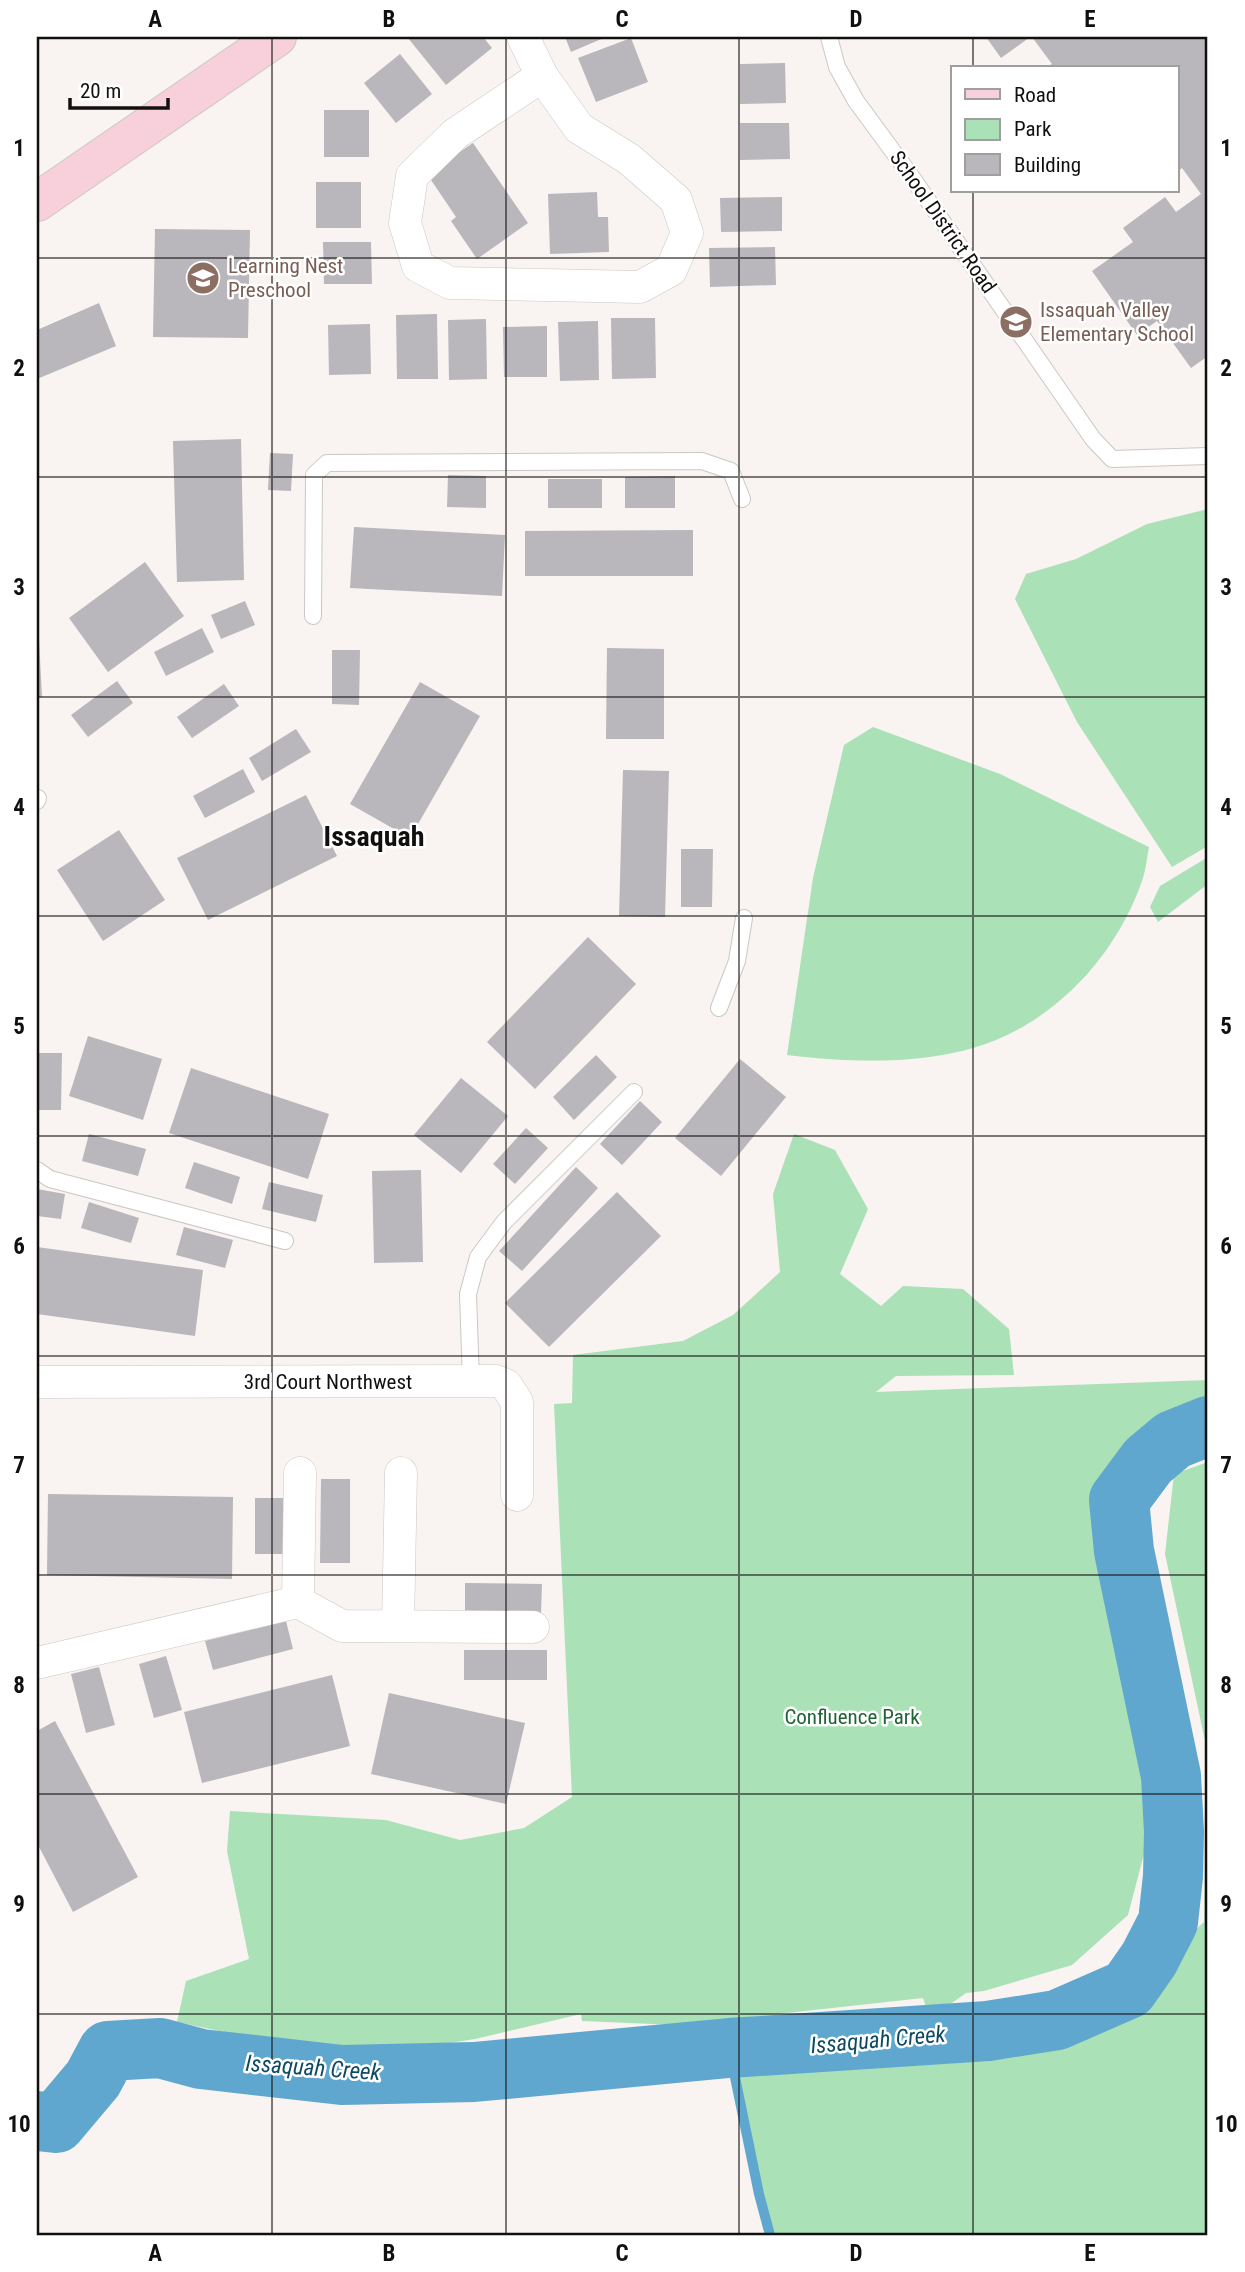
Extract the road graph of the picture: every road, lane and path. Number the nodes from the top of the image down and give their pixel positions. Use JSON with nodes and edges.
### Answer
{"nodes":[{"id":1,"x":276,"y":37,"type":"edge"},
{"id":2,"x":523,"y":37,"type":"edge"},
{"id":3,"x":829,"y":37,"type":"edge"},
{"id":4,"x":542,"y":76,"type":"junction"},
{"id":5,"x":37,"y":202,"type":"edge"},
{"id":6,"x":1208,"y":456,"type":"edge"},
{"id":7,"x":742,"y":499,"type":"dead end"},
{"id":8,"x":313,"y":615,"type":"dead end"},
{"id":9,"x":744,"y":918,"type":"dead end"},
{"id":10,"x":719,"y":1008,"type":"dead end"},
{"id":11,"x":634,"y":1092,"type":"dead end"},
{"id":12,"x":37,"y":1170,"type":"edge"},
{"id":13,"x":285,"y":1241,"type":"dead end"},
{"id":14,"x":471,"y":1381,"type":"junction"},
{"id":15,"x":37,"y":1382,"type":"edge"},
{"id":16,"x":300,"y":1473,"type":"dead end"},
{"id":17,"x":401,"y":1473,"type":"dead end"},
{"id":18,"x":517,"y":1495,"type":"dead end"},
{"id":19,"x":298,"y":1602,"type":"junction"},
{"id":20,"x":398,"y":1626,"type":"junction"},
{"id":21,"x":533,"y":1628,"type":"dead end"},
{"id":22,"x":37,"y":1663,"type":"edge"}],
"edges":[{"from":1,"to":5,"type":"street"},
{"from":2,"to":4,"type":"street"},
{"from":3,"to":6,"type":"lane","name":"School District Road"},
{"from":4,"to":4,"type":"street"},
{"from":7,"to":8,"type":"lane"},
{"from":9,"to":10,"type":"lane"},
{"from":11,"to":14,"type":"lane"},
{"from":12,"to":13,"type":"lane"},
{"from":14,"to":15,"type":"street","name":"3rd Court Northwest"},
{"from":14,"to":18,"type":"street","name":"3rd Court Northwest"},
{"from":16,"to":19,"type":"street"},
{"from":17,"to":20,"type":"street"},
{"from":19,"to":20,"type":"street"},
{"from":19,"to":22,"type":"street"},
{"from":20,"to":21,"type":"street"}]}
